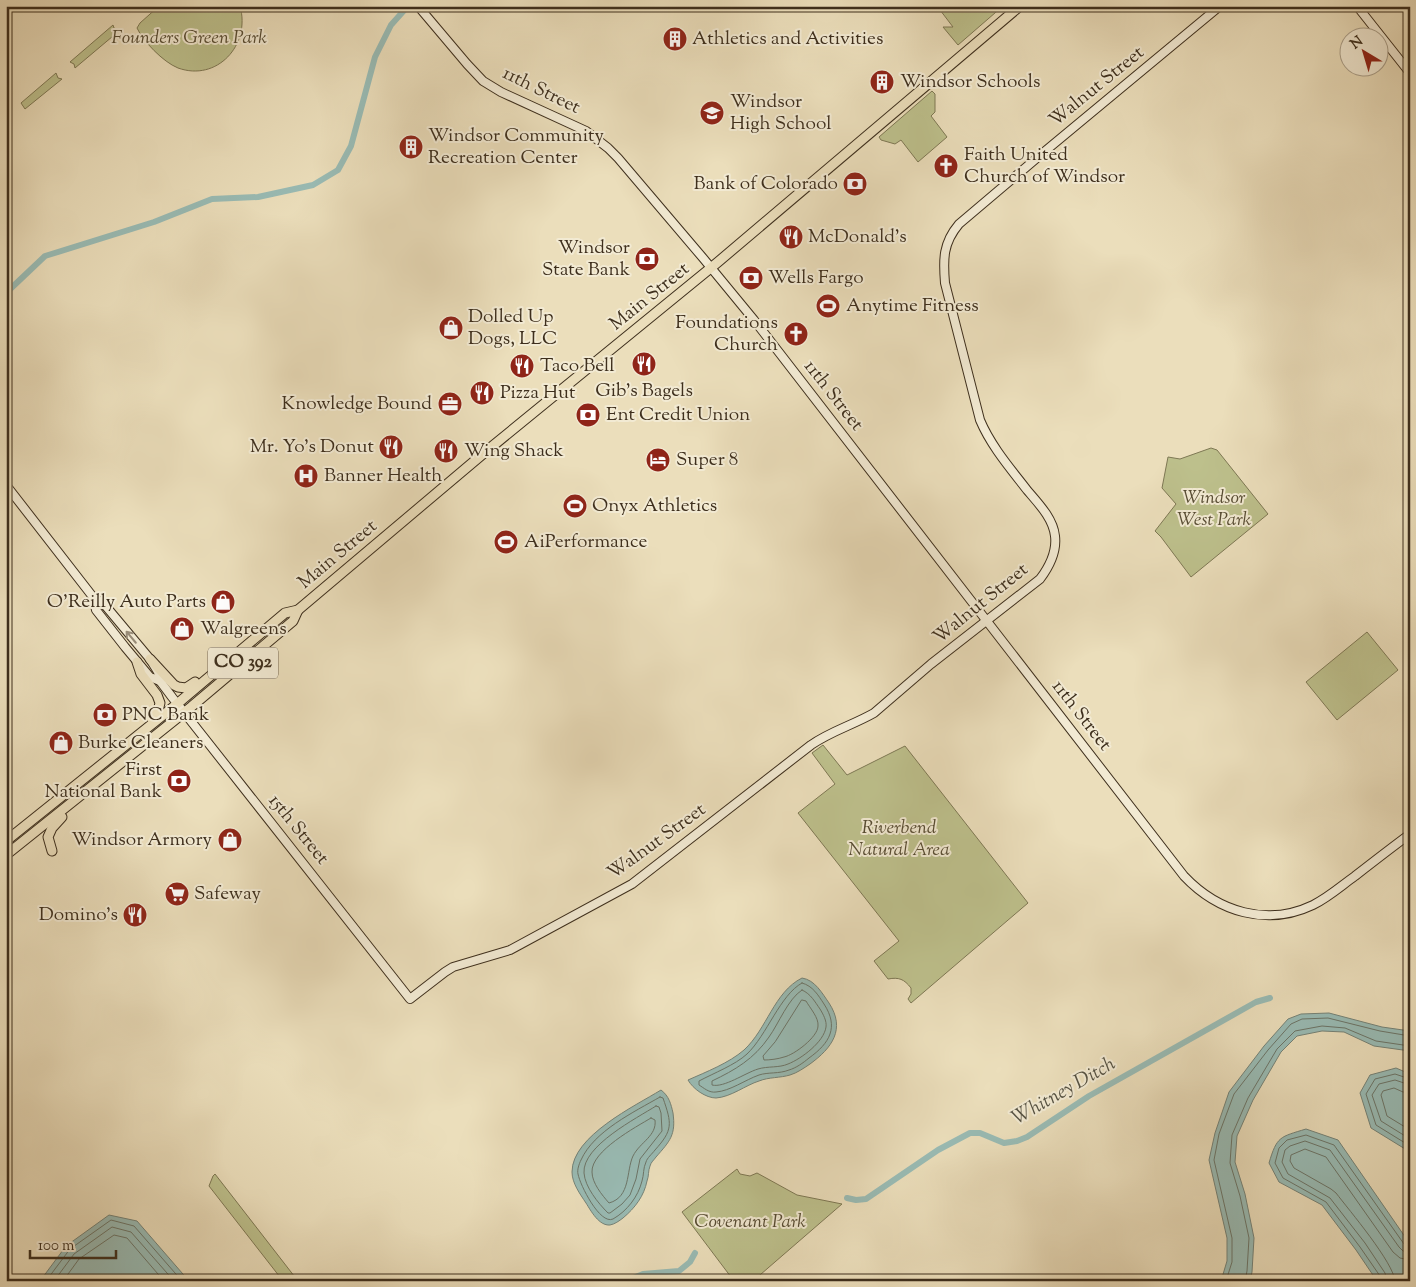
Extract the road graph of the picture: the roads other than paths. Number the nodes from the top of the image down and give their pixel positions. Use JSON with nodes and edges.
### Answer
{"nodes":[{"id":1,"x":1020,"y":6,"type":"edge"},
{"id":2,"x":1220,"y":6,"type":"edge"},
{"id":3,"x":1357,"y":6,"type":"edge"},
{"id":4,"x":420,"y":9,"type":"edge"},
{"id":5,"x":1410,"y":73,"type":"edge"},
{"id":6,"x":711,"y":268,"type":"junction"},
{"id":7,"x":6,"y":486,"type":"edge"},
{"id":8,"x":93,"y":597,"type":"junction"},
{"id":9,"x":298,"y":610,"type":"junction"},
{"id":10,"x":987,"y":620,"type":"junction"},
{"id":11,"x":235,"y":655,"type":"junction"},
{"id":12,"x":150,"y":659,"type":"junction"},
{"id":13,"x":137,"y":662,"type":"junction"},
{"id":14,"x":160,"y":682,"type":"junction"},
{"id":15,"x":177,"y":704,"type":"junction"},
{"id":16,"x":184,"y":713,"type":"junction"},
{"id":17,"x":120,"y":750,"type":"junction"},
{"id":18,"x":84,"y":779,"type":"junction"},
{"id":19,"x":91,"y":788,"type":"junction"},
{"id":20,"x":30,"y":822,"type":"junction"},
{"id":21,"x":35,"y":832,"type":"junction"},
{"id":22,"x":1410,"y":834,"type":"edge"},
{"id":23,"x":6,"y":841,"type":"edge"},
{"id":24,"x":6,"y":849,"type":"edge"},
{"id":25,"x":52,"y":851,"type":"dead end"},
{"id":26,"x":6,"y":855,"type":"edge"},
{"id":27,"x":410,"y":999,"type":"joint"}],
"edges":[{"from":1,"to":6,"type":"main road","name":"Main Street","number":"CO 392"},
{"from":2,"to":10,"type":"street","name":"Walnut Street"},
{"from":3,"to":5,"type":"street"},
{"from":4,"to":6,"type":"street","name":"11th Street"},
{"from":6,"to":9,"type":"main road","name":"Main Street","number":"CO 392"},
{"from":6,"to":10,"type":"street","name":"11th Street"},
{"from":7,"to":8,"type":"street"},
{"from":12,"to":8,"type":"street","name":"15th Street","one_way":true},
{"from":8,"to":13,"type":"street","name":"15th Street"},
{"from":9,"to":11,"type":"main road","name":"Main Street","number":"CO 392"},
{"from":9,"to":16,"type":"main road","name":"Main Street","number":"CO 392"},
{"from":10,"to":22,"type":"street","name":"11th Street"},
{"from":10,"to":27,"type":"street","name":"Walnut Street"},
{"from":11,"to":12,"type":"main road"},
{"from":11,"to":15,"type":"main road","name":"Main Street","number":"CO 392"},
{"from":12,"to":14,"type":"street","name":"15th Street"},
{"from":13,"to":14,"type":"street","name":"15th Street"},
{"from":13,"to":17,"type":"main road"},
{"from":14,"to":15,"type":"street","name":"15th Street"},
{"from":15,"to":16,"type":"street","name":"15th Street"},
{"from":15,"to":17,"type":"main road","name":"Main Street","number":"CO 392"},
{"from":16,"to":19,"type":"main road","name":"Main Street","number":"CO 392"},
{"from":16,"to":27,"type":"street","name":"15th Street"},
{"from":17,"to":18,"type":"main road","name":"Main Street","number":"CO 392"},
{"from":18,"to":20,"type":"main road","name":"Main Street","number":"CO 392"},
{"from":18,"to":21,"type":"main road"},
{"from":19,"to":21,"type":"main road","name":"Main Street","number":"CO 392"},
{"from":19,"to":25,"type":"main road"},
{"from":20,"to":23,"type":"main road","name":"Main Street","number":"CO 392"},
{"from":20,"to":24,"type":"main road"},
{"from":21,"to":26,"type":"main road","name":"Main Street","number":"CO 392"}]}
